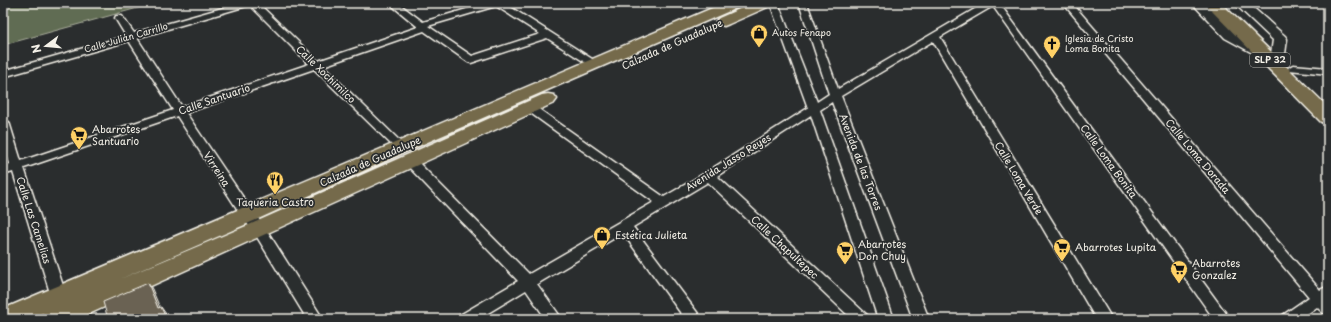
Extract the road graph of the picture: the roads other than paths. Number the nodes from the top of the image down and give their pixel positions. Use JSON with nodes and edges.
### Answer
{"nodes":[{"id":1,"x":249,"y":3,"type":"edge"},
{"id":2,"x":252,"y":3,"type":"edge"},
{"id":3,"x":393,"y":3,"type":"edge"},
{"id":4,"x":497,"y":3,"type":"edge"},
{"id":5,"x":736,"y":3,"type":"edge"},
{"id":6,"x":765,"y":3,"type":"edge"},
{"id":7,"x":774,"y":3,"type":"edge"},
{"id":8,"x":803,"y":3,"type":"edge"},
{"id":9,"x":991,"y":3,"type":"edge"},
{"id":10,"x":995,"y":3,"type":"edge"},
{"id":11,"x":1068,"y":3,"type":"edge"},
{"id":12,"x":1198,"y":3,"type":"edge"},
{"id":13,"x":1212,"y":3,"type":"edge"},
{"id":14,"x":1225,"y":3,"type":"edge"},
{"id":15,"x":1240,"y":3,"type":"edge"},
{"id":16,"x":119,"y":18,"type":"dead end"},
{"id":17,"x":712,"y":20,"type":"junction"},
{"id":18,"x":423,"y":26,"type":"junction"},
{"id":19,"x":548,"y":34,"type":"junction"},
{"id":20,"x":131,"y":37,"type":"junction"},
{"id":21,"x":935,"y":38,"type":"junction"},
{"id":22,"x":1271,"y":53,"type":"junction"},
{"id":23,"x":317,"y":64,"type":"junction"},
{"id":24,"x":595,"y":64,"type":"junction"},
{"id":25,"x":1293,"y":68,"type":"junction"},
{"id":26,"x":1328,"y":71,"type":"edge"},
{"id":27,"x":3,"y":74,"type":"edge"},
{"id":28,"x":835,"y":95,"type":"junction"},
{"id":29,"x":1328,"y":102,"type":"edge"},
{"id":30,"x":529,"y":107,"type":"junction"},
{"id":31,"x":814,"y":109,"type":"junction"},
{"id":32,"x":180,"y":111,"type":"junction"},
{"id":33,"x":1328,"y":118,"type":"edge"},
{"id":34,"x":3,"y":122,"type":"edge"},
{"id":35,"x":404,"y":153,"type":"junction"},
{"id":36,"x":17,"y":166,"type":"junction"},
{"id":37,"x":3,"y":171,"type":"edge"},
{"id":38,"x":709,"y":176,"type":"junction"},
{"id":39,"x":662,"y":202,"type":"junction"},
{"id":40,"x":253,"y":222,"type":"junction"},
{"id":41,"x":625,"y":226,"type":"junction"},
{"id":42,"x":527,"y":281,"type":"junction"},
{"id":43,"x":1325,"y":300,"type":"edge"},
{"id":44,"x":61,"y":312,"type":"edge"},
{"id":45,"x":4,"y":319,"type":"edge"},
{"id":46,"x":315,"y":319,"type":"edge"},
{"id":47,"x":465,"y":319,"type":"edge"},
{"id":48,"x":554,"y":319,"type":"edge"},
{"id":49,"x":694,"y":319,"type":"edge"},
{"id":50,"x":862,"y":319,"type":"edge"},
{"id":51,"x":886,"y":319,"type":"edge"},
{"id":52,"x":921,"y":319,"type":"edge"},
{"id":53,"x":1104,"y":319,"type":"edge"},
{"id":54,"x":1222,"y":319,"type":"edge"},
{"id":55,"x":1288,"y":319,"type":"edge"}],
"edges":[{"from":1,"to":20,"type":"street","name":"Calle Julián Carrillo"},
{"from":2,"to":23,"type":"street","name":"Calle Xochimilco"},
{"from":3,"to":18,"type":"street"},
{"from":4,"to":18,"type":"street","name":"Calle Santuario"},
{"from":4,"to":19,"type":"street"},
{"from":5,"to":17,"type":"main road","name":"Calzada de Guadalupe"},
{"from":6,"to":17,"type":"main road","name":"Calzada de Guadalupe"},
{"from":7,"to":31,"type":"street"},
{"from":8,"to":28,"type":"street","name":"Avenida de las Torres"},
{"from":9,"to":21,"type":"street","name":"Avenida Jasso Reyes"},
{"from":10,"to":54,"type":"street","name":"Calle Loma Bonita"},
{"from":11,"to":43,"type":"street","name":"Calle Loma Dorada"},
{"from":12,"to":22,"type":"main road"},
{"from":13,"to":22,"type":"highway","number":"SLP 32"},
{"from":14,"to":22,"type":"highway","number":"SLP 32"},
{"from":15,"to":22,"type":"main road"},
{"from":16,"to":20,"type":"street","name":"Virreina"},
{"from":17,"to":24,"type":"main road","name":"Calzada de Guadalupe"},
{"from":17,"to":30,"type":"main road","name":"Calzada de Guadalupe"},
{"from":18,"to":19,"type":"street"},
{"from":18,"to":23,"type":"street","name":"Calle Santuario"},
{"from":19,"to":24,"type":"street"},
{"from":20,"to":27,"type":"street","name":"Calle Julián Carrillo"},
{"from":20,"to":32,"type":"street","name":"Virreina"},
{"from":21,"to":28,"type":"street","name":"Avenida Jasso Reyes"},
{"from":21,"to":53,"type":"street","name":"Calle Loma Verde"},
{"from":22,"to":25,"type":"highway","number":"SLP 32"},
{"from":22,"to":33,"type":"highway","number":"SLP 32"},
{"from":23,"to":32,"type":"street","name":"Calle Santuario"},
{"from":23,"to":35,"type":"street","name":"Calle Xochimilco"},
{"from":24,"to":35,"type":"main road","name":"Calzada de Guadalupe"},
{"from":25,"to":26,"type":"street"},
{"from":25,"to":29,"type":"highway","number":"SLP 32"},
{"from":28,"to":31,"type":"street","name":"Avenida Jasso Reyes"},
{"from":28,"to":52,"type":"street","name":"Avenida de las Torres"},
{"from":30,"to":35,"type":"main road","name":"Calzada de Guadalupe"},
{"from":30,"to":39,"type":"street"},
{"from":31,"to":38,"type":"street","name":"Avenida Jasso Reyes"},
{"from":31,"to":51,"type":"street"},
{"from":32,"to":36,"type":"street","name":"Calle Santuario"},
{"from":32,"to":40,"type":"street","name":"Virreina"},
{"from":34,"to":36,"type":"street","name":"Calle Las Camelias"},
{"from":35,"to":40,"type":"main road","name":"Calzada de Guadalupe"},
{"from":35,"to":42,"type":"street","name":"Calle Xochimilco"},
{"from":36,"to":37,"type":"street","name":"Calle Santuario"},
{"from":36,"to":44,"type":"street","name":"Calle Las Camelias"},
{"from":38,"to":39,"type":"street","name":"Avenida Jasso Reyes"},
{"from":38,"to":50,"type":"street","name":"Calle Chapultepec"},
{"from":39,"to":41,"type":"street","name":"Avenida Jasso Reyes"},
{"from":40,"to":44,"type":"main road","name":"Calzada de Guadalupe"},
{"from":40,"to":46,"type":"street","name":"Virreina"},
{"from":41,"to":42,"type":"street","name":"Avenida Jasso Reyes"},
{"from":41,"to":49,"type":"street"},
{"from":42,"to":47,"type":"street","name":"Avenida Jasso Reyes"},
{"from":42,"to":48,"type":"street","name":"Calle Xochimilco"},
{"from":43,"to":55,"type":"street"},
{"from":44,"to":45,"type":"main road","name":"Calzada de Guadalupe"}]}
